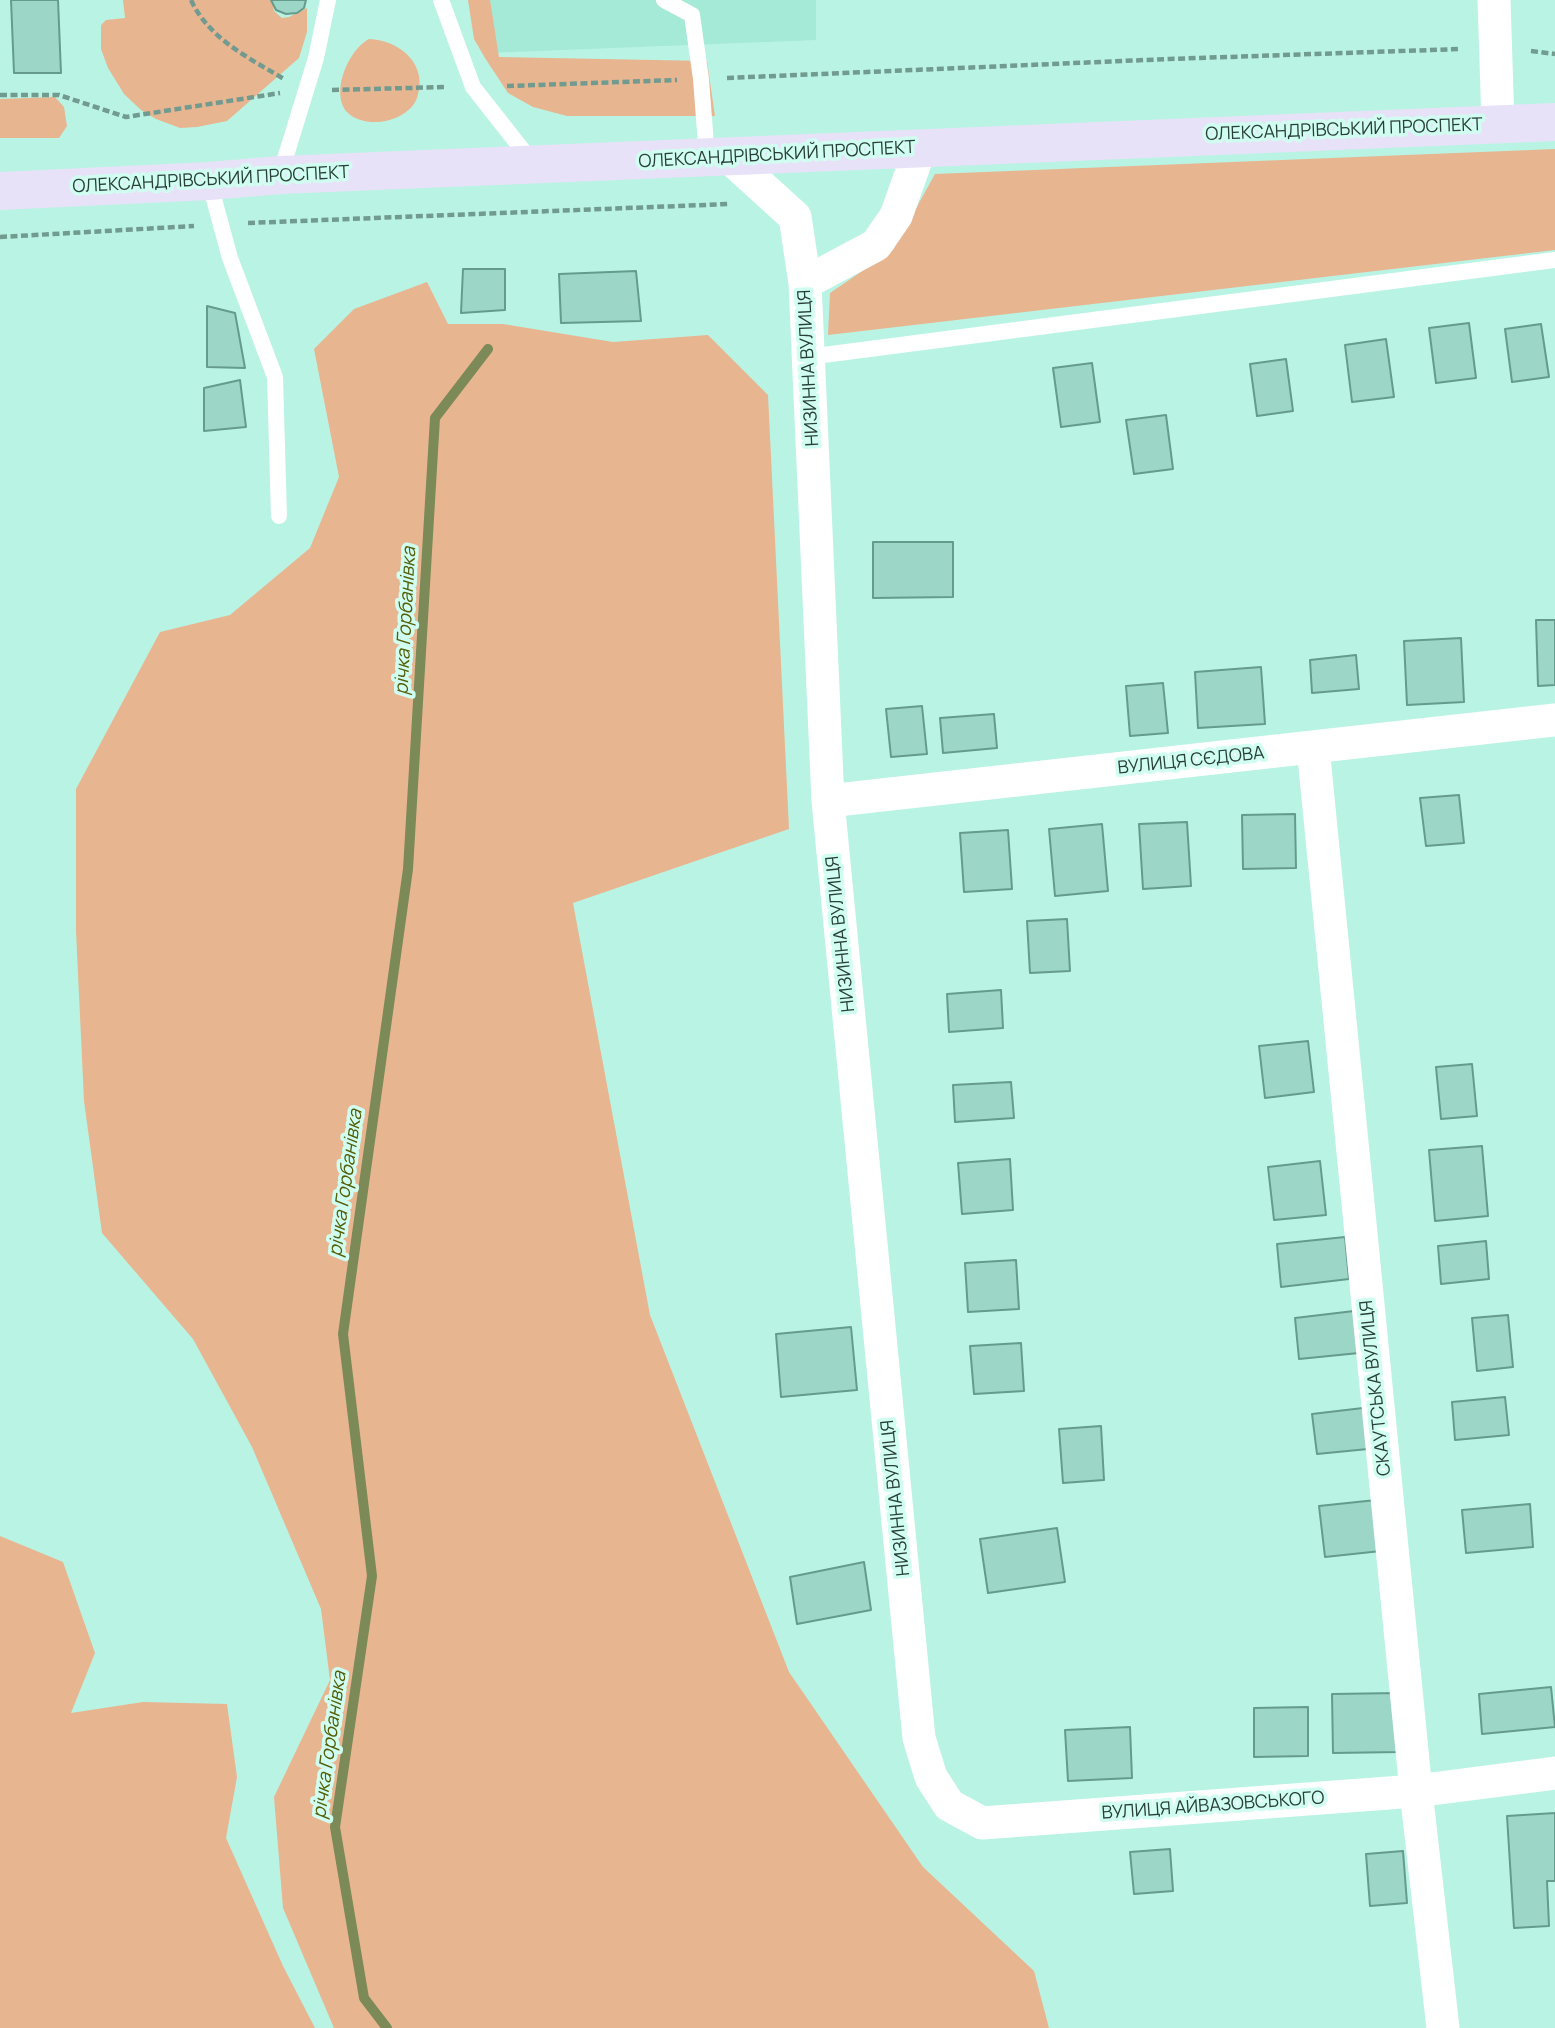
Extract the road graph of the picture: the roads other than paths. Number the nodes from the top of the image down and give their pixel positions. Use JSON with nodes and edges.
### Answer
{"nodes":[{"id":1,"x":328,"y":0,"type":"edge"},
{"id":2,"x":441,"y":0,"type":"edge"},
{"id":3,"x":664,"y":0,"type":"edge"},
{"id":4,"x":1494,"y":0,"type":"edge"},
{"id":5,"x":1555,"y":121,"type":"edge"},
{"id":6,"x":1498,"y":124,"type":"junction"},
{"id":7,"x":920,"y":149,"type":"junction"},
{"id":8,"x":718,"y":157,"type":"junction"},
{"id":9,"x":536,"y":166,"type":"junction"},
{"id":10,"x":279,"y":175,"type":"junction"},
{"id":11,"x":209,"y":181,"type":"junction"},
{"id":12,"x":0,"y":191,"type":"edge"},
{"id":13,"x":1555,"y":260,"type":"edge"},
{"id":14,"x":805,"y":283,"type":"junction"},
{"id":15,"x":808,"y":357,"type":"junction"},
{"id":16,"x":279,"y":516,"type":"dead end"},
{"id":17,"x":1555,"y":720,"type":"edge"},
{"id":18,"x":1313,"y":747,"type":"junction"},
{"id":19,"x":828,"y":802,"type":"junction"},
{"id":20,"x":919,"y":1738,"type":"joint"},
{"id":21,"x":1555,"y":1773,"type":"edge"},
{"id":22,"x":1416,"y":1791,"type":"junction"},
{"id":23,"x":1443,"y":2028,"type":"edge"}],
"edges":[{"from":1,"to":10,"type":"lane"},
{"from":2,"to":9,"type":"lane"},
{"from":3,"to":8,"type":"lane"},
{"from":4,"to":6,"type":"street"},
{"from":5,"to":6,"type":"main road","name":"ОЛЕКСАНДРІВСЬКИЙ ПРОСПЕКТ"},
{"from":6,"to":7,"type":"main road","name":"ОЛЕКСАНДРІВСЬКИЙ ПРОСПЕКТ"},
{"from":7,"to":8,"type":"main road","name":"ОЛЕКСАНДРІВСЬКИЙ ПРОСПЕКТ"},
{"from":7,"to":14,"type":"street"},
{"from":8,"to":9,"type":"main road","name":"ОЛЕКСАНДРІВСЬКИЙ ПРОСПЕКТ"},
{"from":8,"to":14,"type":"street","name":"НИЗИННА ВУЛИЦЯ"},
{"from":9,"to":10,"type":"main road","name":"ОЛЕКСАНДРІВСЬКИЙ ПРОСПЕКТ"},
{"from":10,"to":11,"type":"main road","name":"ОЛЕКСАНДРІВСЬКИЙ ПРОСПЕКТ"},
{"from":11,"to":12,"type":"main road","name":"ОЛЕКСАНДРІВСЬКИЙ ПРОСПЕКТ"},
{"from":11,"to":16,"type":"lane"},
{"from":13,"to":15,"type":"lane"},
{"from":14,"to":15,"type":"street","name":"НИЗИННА ВУЛИЦЯ"},
{"from":15,"to":19,"type":"street","name":"НИЗИННА ВУЛИЦЯ"},
{"from":17,"to":18,"type":"street","name":"ВУЛИЦЯ СЄДОВА"},
{"from":18,"to":19,"type":"street","name":"ВУЛИЦЯ СЄДОВА"},
{"from":18,"to":22,"type":"street","name":"СКАУТСЬКА ВУЛИЦЯ"},
{"from":19,"to":20,"type":"street","name":"НИЗИННА ВУЛИЦЯ"},
{"from":20,"to":22,"type":"street","name":"ВУЛИЦЯ АЙВАЗОВСЬКОГО"},
{"from":21,"to":22,"type":"street","name":"ВУЛИЦЯ АЙВАЗОВСЬКОГО"},
{"from":22,"to":23,"type":"street","name":"СКАУТСЬКА ВУЛИЦЯ"}]}
